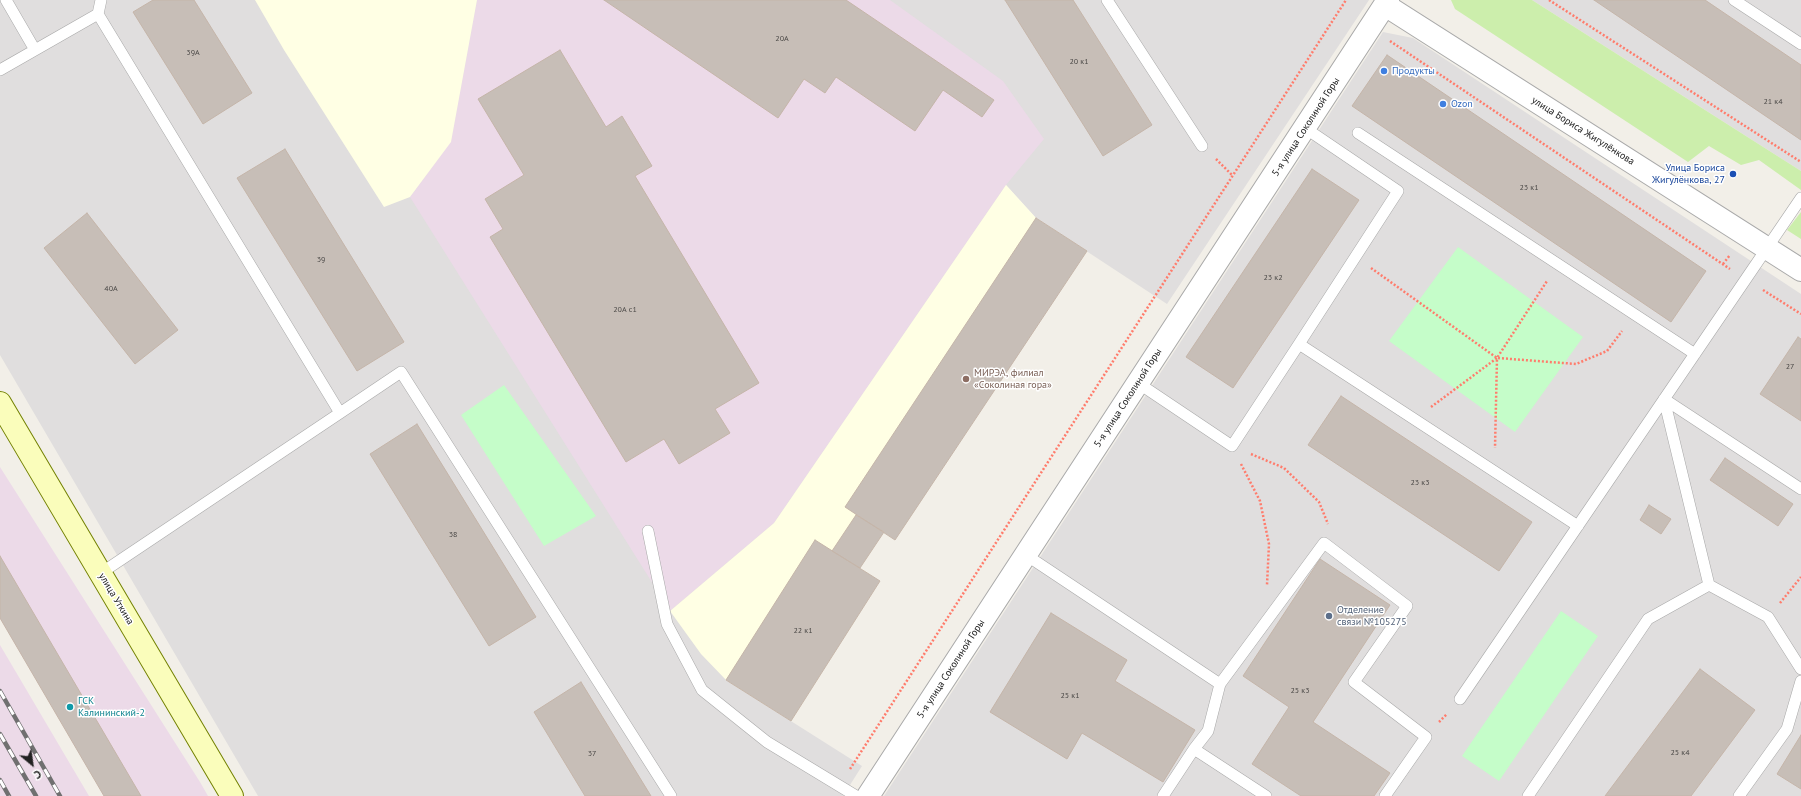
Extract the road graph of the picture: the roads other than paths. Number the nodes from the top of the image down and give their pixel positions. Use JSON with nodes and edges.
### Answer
{"nodes":[{"id":1,"x":6,"y":0,"type":"edge"},
{"id":2,"x":101,"y":0,"type":"edge"},
{"id":3,"x":1106,"y":0,"type":"edge"},
{"id":4,"x":1734,"y":0,"type":"edge"},
{"id":5,"x":1384,"y":2,"type":"edge"},
{"id":6,"x":98,"y":14,"type":"junction"},
{"id":7,"x":1801,"y":44,"type":"edge"},
{"id":8,"x":35,"y":50,"type":"junction"},
{"id":9,"x":0,"y":70,"type":"edge"},
{"id":10,"x":1305,"y":128,"type":"junction"},
{"id":11,"x":1358,"y":133,"type":"dead end"},
{"id":12,"x":1202,"y":146,"type":"dead end"},
{"id":13,"x":1801,"y":198,"type":"edge"},
{"id":14,"x":1767,"y":248,"type":"junction"},
{"id":15,"x":1801,"y":270,"type":"edge"},
{"id":16,"x":1299,"y":344,"type":"junction"},
{"id":17,"x":1695,"y":354,"type":"junction"},
{"id":18,"x":1138,"y":383,"type":"junction"},
{"id":19,"x":1664,"y":399,"type":"junction"},
{"id":20,"x":0,"y":403,"type":"edge"},
{"id":21,"x":340,"y":412,"type":"junction"},
{"id":22,"x":1801,"y":489,"type":"edge"},
{"id":23,"x":1578,"y":526,"type":"junction"},
{"id":24,"x":648,"y":531,"type":"dead end"},
{"id":25,"x":1026,"y":555,"type":"junction"},
{"id":26,"x":101,"y":573,"type":"junction"},
{"id":27,"x":1709,"y":585,"type":"junction"},
{"id":28,"x":1801,"y":669,"type":"edge"},
{"id":29,"x":1801,"y":681,"type":"edge"},
{"id":30,"x":1220,"y":684,"type":"junction"},
{"id":31,"x":1460,"y":699,"type":"road end"},
{"id":32,"x":1194,"y":749,"type":"junction"},
{"id":33,"x":232,"y":796,"type":"edge"},
{"id":34,"x":671,"y":796,"type":"edge"},
{"id":35,"x":856,"y":796,"type":"edge"},
{"id":36,"x":868,"y":796,"type":"edge"},
{"id":37,"x":1163,"y":796,"type":"edge"},
{"id":38,"x":1266,"y":796,"type":"edge"},
{"id":39,"x":1385,"y":796,"type":"edge"},
{"id":40,"x":1528,"y":796,"type":"edge"},
{"id":41,"x":1739,"y":796,"type":"edge"}],
"edges":[{"from":1,"to":8,"type":"lane"},
{"from":2,"to":6,"type":"lane"},
{"from":3,"to":12,"type":"lane"},
{"from":4,"to":7,"type":"lane"},
{"from":5,"to":10,"type":"street","name":"5-я улица Соколиной Горы"},
{"from":5,"to":14,"type":"street","name":"улица Бориса Жигулёнкова"},
{"from":6,"to":8,"type":"lane"},
{"from":6,"to":21,"type":"lane"},
{"from":8,"to":9,"type":"lane"},
{"from":10,"to":16,"type":"lane"},
{"from":10,"to":18,"type":"street","name":"5-я улица Соколиной Горы"},
{"from":11,"to":17,"type":"lane"},
{"from":13,"to":14,"type":"lane"},
{"from":14,"to":15,"type":"street","name":"улица Бориса Жигулёнкова"},
{"from":14,"to":17,"type":"lane"},
{"from":16,"to":18,"type":"lane"},
{"from":16,"to":23,"type":"lane"},
{"from":17,"to":19,"type":"lane"},
{"from":18,"to":25,"type":"street","name":"5-я улица Соколиной Горы"},
{"from":19,"to":22,"type":"lane"},
{"from":19,"to":23,"type":"lane"},
{"from":19,"to":27,"type":"lane"},
{"from":20,"to":26,"type":"street","name":"улица Уткина"},
{"from":21,"to":26,"type":"lane"},
{"from":21,"to":34,"type":"lane"},
{"from":23,"to":31,"type":"lane"},
{"from":24,"to":35,"type":"lane"},
{"from":25,"to":30,"type":"lane"},
{"from":25,"to":36,"type":"street","name":"5-я улица Соколиной Горы"},
{"from":26,"to":33,"type":"street","name":"улица Уткина"},
{"from":27,"to":28,"type":"lane"},
{"from":27,"to":40,"type":"lane"},
{"from":29,"to":41,"type":"lane"},
{"from":30,"to":32,"type":"lane"},
{"from":30,"to":39,"type":"lane"},
{"from":32,"to":37,"type":"lane"},
{"from":32,"to":38,"type":"lane"}]}
